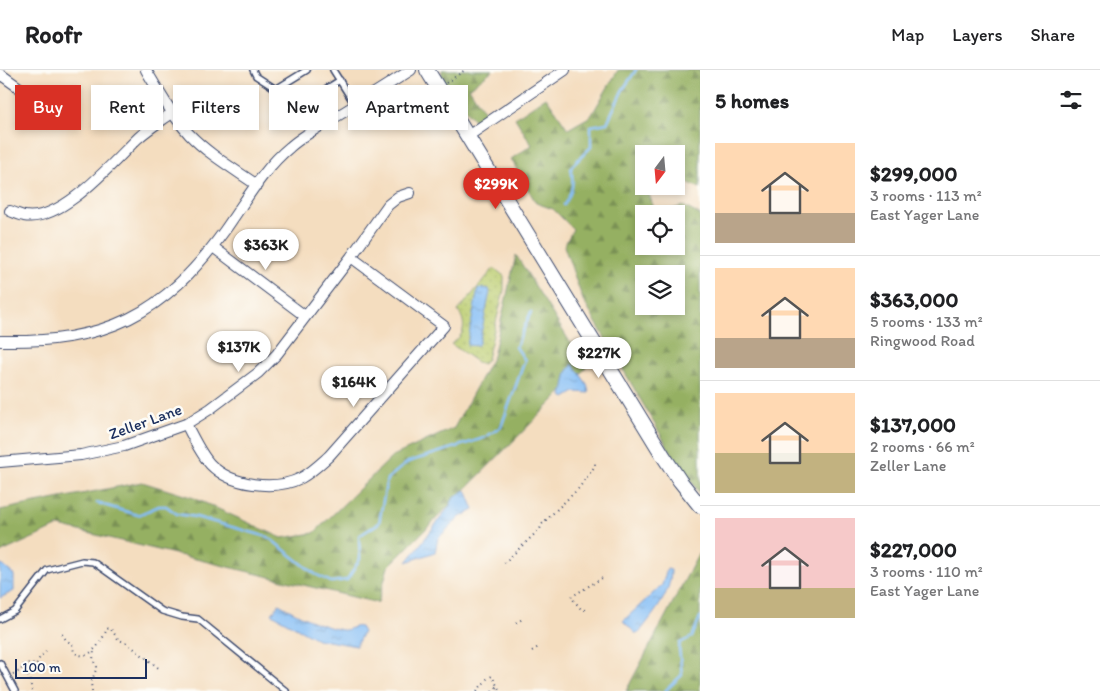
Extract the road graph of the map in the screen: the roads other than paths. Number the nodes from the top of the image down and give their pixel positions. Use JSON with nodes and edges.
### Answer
{"nodes":[{"id":1,"x":146,"y":70,"type":"edge"},
{"id":2,"x":253,"y":70,"type":"edge"},
{"id":3,"x":307,"y":70,"type":"edge"},
{"id":4,"x":333,"y":70,"type":"edge"},
{"id":5,"x":411,"y":70,"type":"edge"},
{"id":6,"x":427,"y":70,"type":"edge"},
{"id":7,"x":565,"y":70,"type":"edge"},
{"id":8,"x":0,"y":74,"type":"edge"},
{"id":9,"x":340,"y":80,"type":"junction"},
{"id":10,"x":15,"y":85,"type":"edge"},
{"id":11,"x":270,"y":85,"type":"edge"},
{"id":12,"x":283,"y":85,"type":"edge"},
{"id":13,"x":332,"y":85,"type":"edge"},
{"id":14,"x":387,"y":85,"type":"edge"},
{"id":15,"x":348,"y":92,"type":"edge"},
{"id":16,"x":348,"y":110,"type":"edge"},
{"id":17,"x":172,"y":113,"type":"junction"},
{"id":18,"x":468,"y":136,"type":"junction"},
{"id":19,"x":257,"y":185,"type":"junction"},
{"id":20,"x":410,"y":193,"type":"dead end"},
{"id":21,"x":10,"y":211,"type":"dead end"},
{"id":22,"x":212,"y":247,"type":"junction"},
{"id":23,"x":352,"y":257,"type":"junction"},
{"id":24,"x":306,"y":316,"type":"junction"},
{"id":25,"x":0,"y":342,"type":"edge"},
{"id":26,"x":186,"y":424,"type":"junction"},
{"id":27,"x":0,"y":462,"type":"edge"},
{"id":28,"x":700,"y":506,"type":"edge"},
{"id":29,"x":0,"y":619,"type":"edge"},
{"id":30,"x":0,"y":663,"type":"edge"},
{"id":31,"x":15,"y":691,"type":"edge"},
{"id":32,"x":286,"y":691,"type":"edge"}],
"edges":[{"from":1,"to":17,"type":"street"},
{"from":2,"to":11,"type":"lane"},
{"from":3,"to":12,"type":"lane"},
{"from":4,"to":9,"type":"lane"},
{"from":5,"to":14,"type":"street"},
{"from":6,"to":18,"type":"street"},
{"from":7,"to":18,"type":"street"},
{"from":8,"to":10,"type":"street"},
{"from":9,"to":13,"type":"lane"},
{"from":9,"to":15,"type":"lane"},
{"from":16,"to":19,"type":"street"},
{"from":17,"to":19,"type":"street"},
{"from":17,"to":21,"type":"street"},
{"from":18,"to":28,"type":"street"},
{"from":19,"to":22,"type":"street"},
{"from":20,"to":23,"type":"street","name":"Zeller Lane"},
{"from":22,"to":24,"type":"street"},
{"from":22,"to":25,"type":"street"},
{"from":23,"to":24,"type":"street","name":"Zeller Lane"},
{"from":23,"to":26,"type":"street"},
{"from":24,"to":26,"type":"street","name":"Zeller Lane"},
{"from":26,"to":27,"type":"street","name":"Zeller Lane"},
{"from":29,"to":32,"type":"lane"},
{"from":30,"to":31,"type":"lane"}]}
